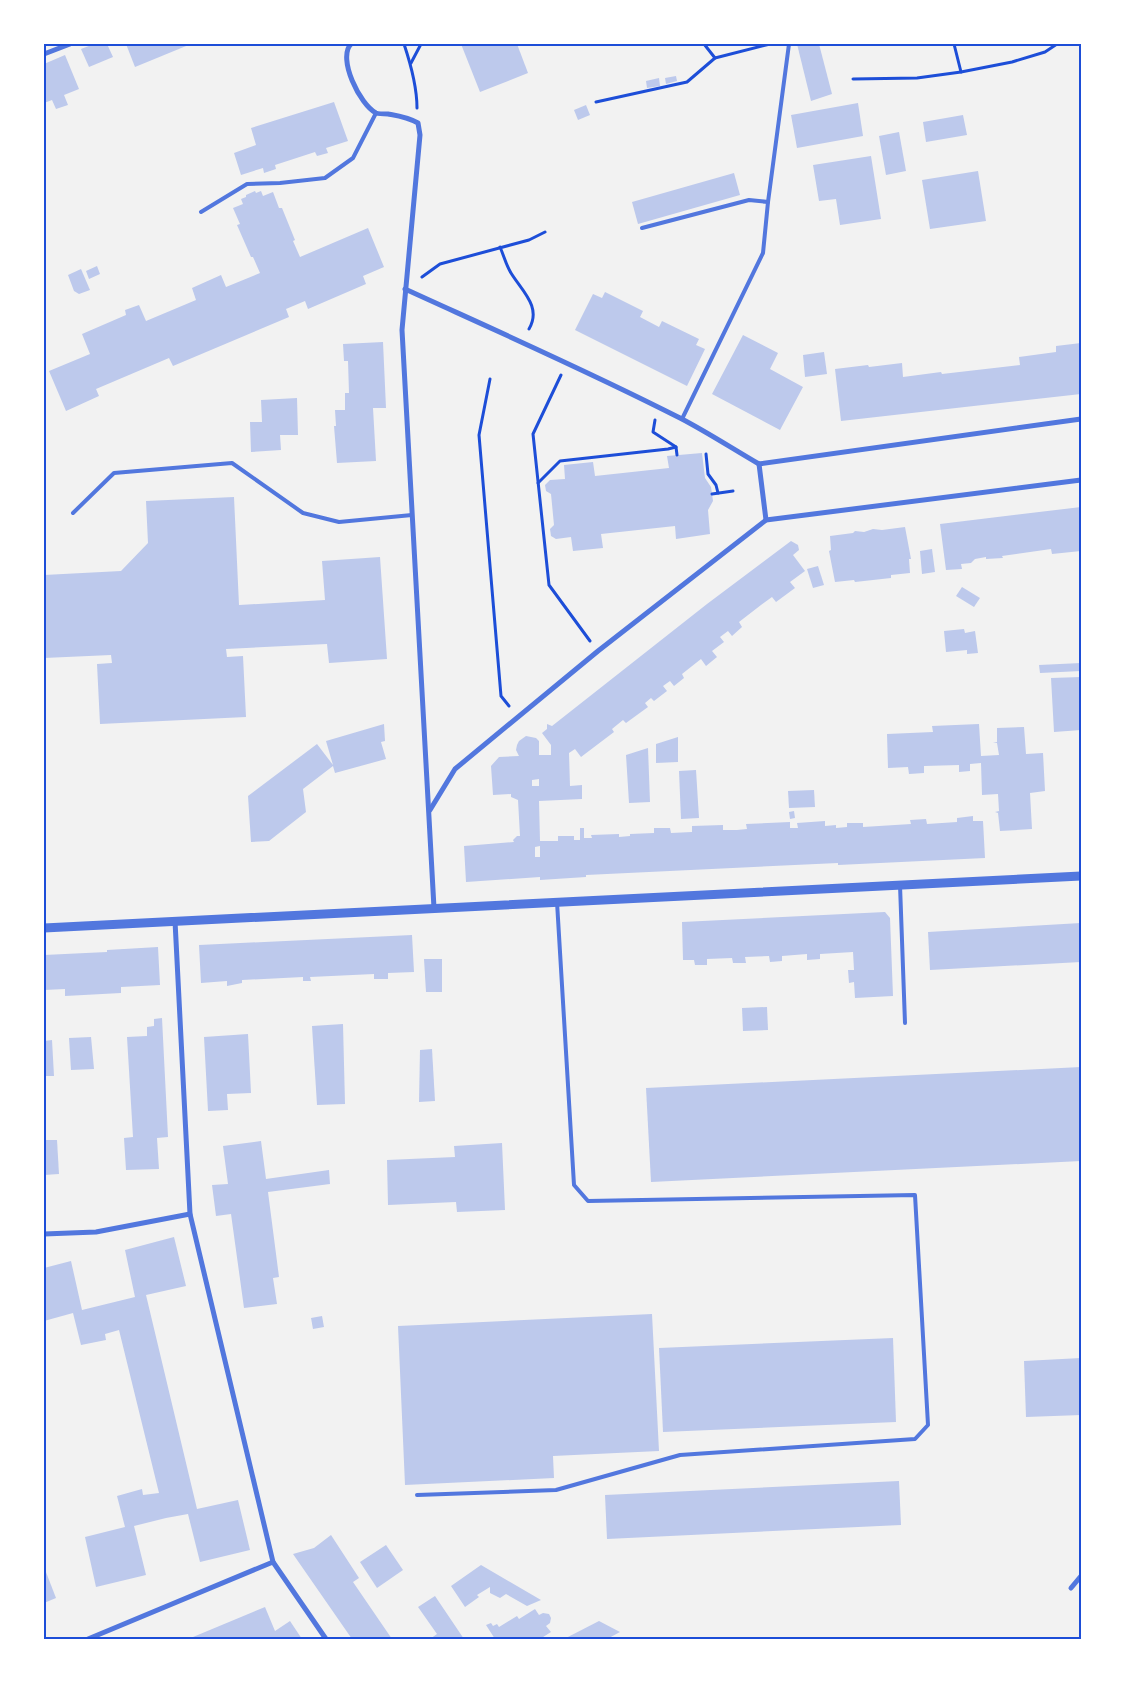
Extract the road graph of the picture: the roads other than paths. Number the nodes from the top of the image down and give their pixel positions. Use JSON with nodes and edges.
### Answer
{"nodes":[{"id":1,"x":70,"y":44,"type":"edge"},
{"id":2,"x":351,"y":44,"type":"edge"},
{"id":3,"x":789,"y":44,"type":"edge"},
{"id":4,"x":44,"y":54,"type":"edge"},
{"id":5,"x":376,"y":113,"type":"junction"},
{"id":6,"x":768,"y":202,"type":"junction"},
{"id":7,"x":201,"y":212,"type":"dead end"},
{"id":8,"x":642,"y":228,"type":"dead end"},
{"id":9,"x":405,"y":289,"type":"junction"},
{"id":10,"x":682,"y":419,"type":"junction"},
{"id":11,"x":1081,"y":419,"type":"edge"},
{"id":12,"x":759,"y":464,"type":"junction"},
{"id":13,"x":1081,"y":480,"type":"edge"},
{"id":14,"x":73,"y":513,"type":"dead end"},
{"id":15,"x":412,"y":515,"type":"junction"},
{"id":16,"x":766,"y":520,"type":"junction"},
{"id":17,"x":430,"y":810,"type":"junction"},
{"id":18,"x":1081,"y":876,"type":"edge"},
{"id":19,"x":900,"y":885,"type":"junction"},
{"id":20,"x":557,"y":902,"type":"junction"},
{"id":21,"x":434,"y":908,"type":"junction"},
{"id":22,"x":175,"y":921,"type":"junction"},
{"id":23,"x":44,"y":928,"type":"edge"},
{"id":24,"x":905,"y":1023,"type":"dead end"},
{"id":25,"x":190,"y":1214,"type":"junction"},
{"id":26,"x":44,"y":1234,"type":"edge"},
{"id":27,"x":417,"y":1496,"type":"dead end"},
{"id":28,"x":273,"y":1562,"type":"junction"},
{"id":29,"x":1081,"y":1576,"type":"edge"},
{"id":30,"x":1071,"y":1588,"type":"dead end"},
{"id":31,"x":88,"y":1639,"type":"edge"},
{"id":32,"x":326,"y":1639,"type":"edge"}],
"edges":[{"from":1,"to":4,"type":"street"},
{"from":2,"to":5,"type":"street"},
{"from":3,"to":6,"type":"lane"},
{"from":5,"to":7,"type":"lane"},
{"from":5,"to":9,"type":"street"},
{"from":6,"to":8,"type":"lane"},
{"from":6,"to":10,"type":"lane"},
{"from":9,"to":10,"type":"street"},
{"from":9,"to":15,"type":"street"},
{"from":10,"to":12,"type":"street"},
{"from":11,"to":12,"type":"street"},
{"from":12,"to":16,"type":"street"},
{"from":13,"to":16,"type":"street"},
{"from":14,"to":15,"type":"lane"},
{"from":15,"to":17,"type":"street"},
{"from":16,"to":17,"type":"street"},
{"from":17,"to":21,"type":"street"},
{"from":18,"to":19,"type":"street"},
{"from":19,"to":20,"type":"street"},
{"from":19,"to":24,"type":"lane"},
{"from":20,"to":21,"type":"street"},
{"from":20,"to":27,"type":"lane"},
{"from":21,"to":22,"type":"street"},
{"from":22,"to":23,"type":"street"},
{"from":22,"to":25,"type":"street"},
{"from":25,"to":26,"type":"street"},
{"from":25,"to":28,"type":"street"},
{"from":28,"to":31,"type":"street"},
{"from":28,"to":32,"type":"street"},
{"from":29,"to":30,"type":"street"}]}
